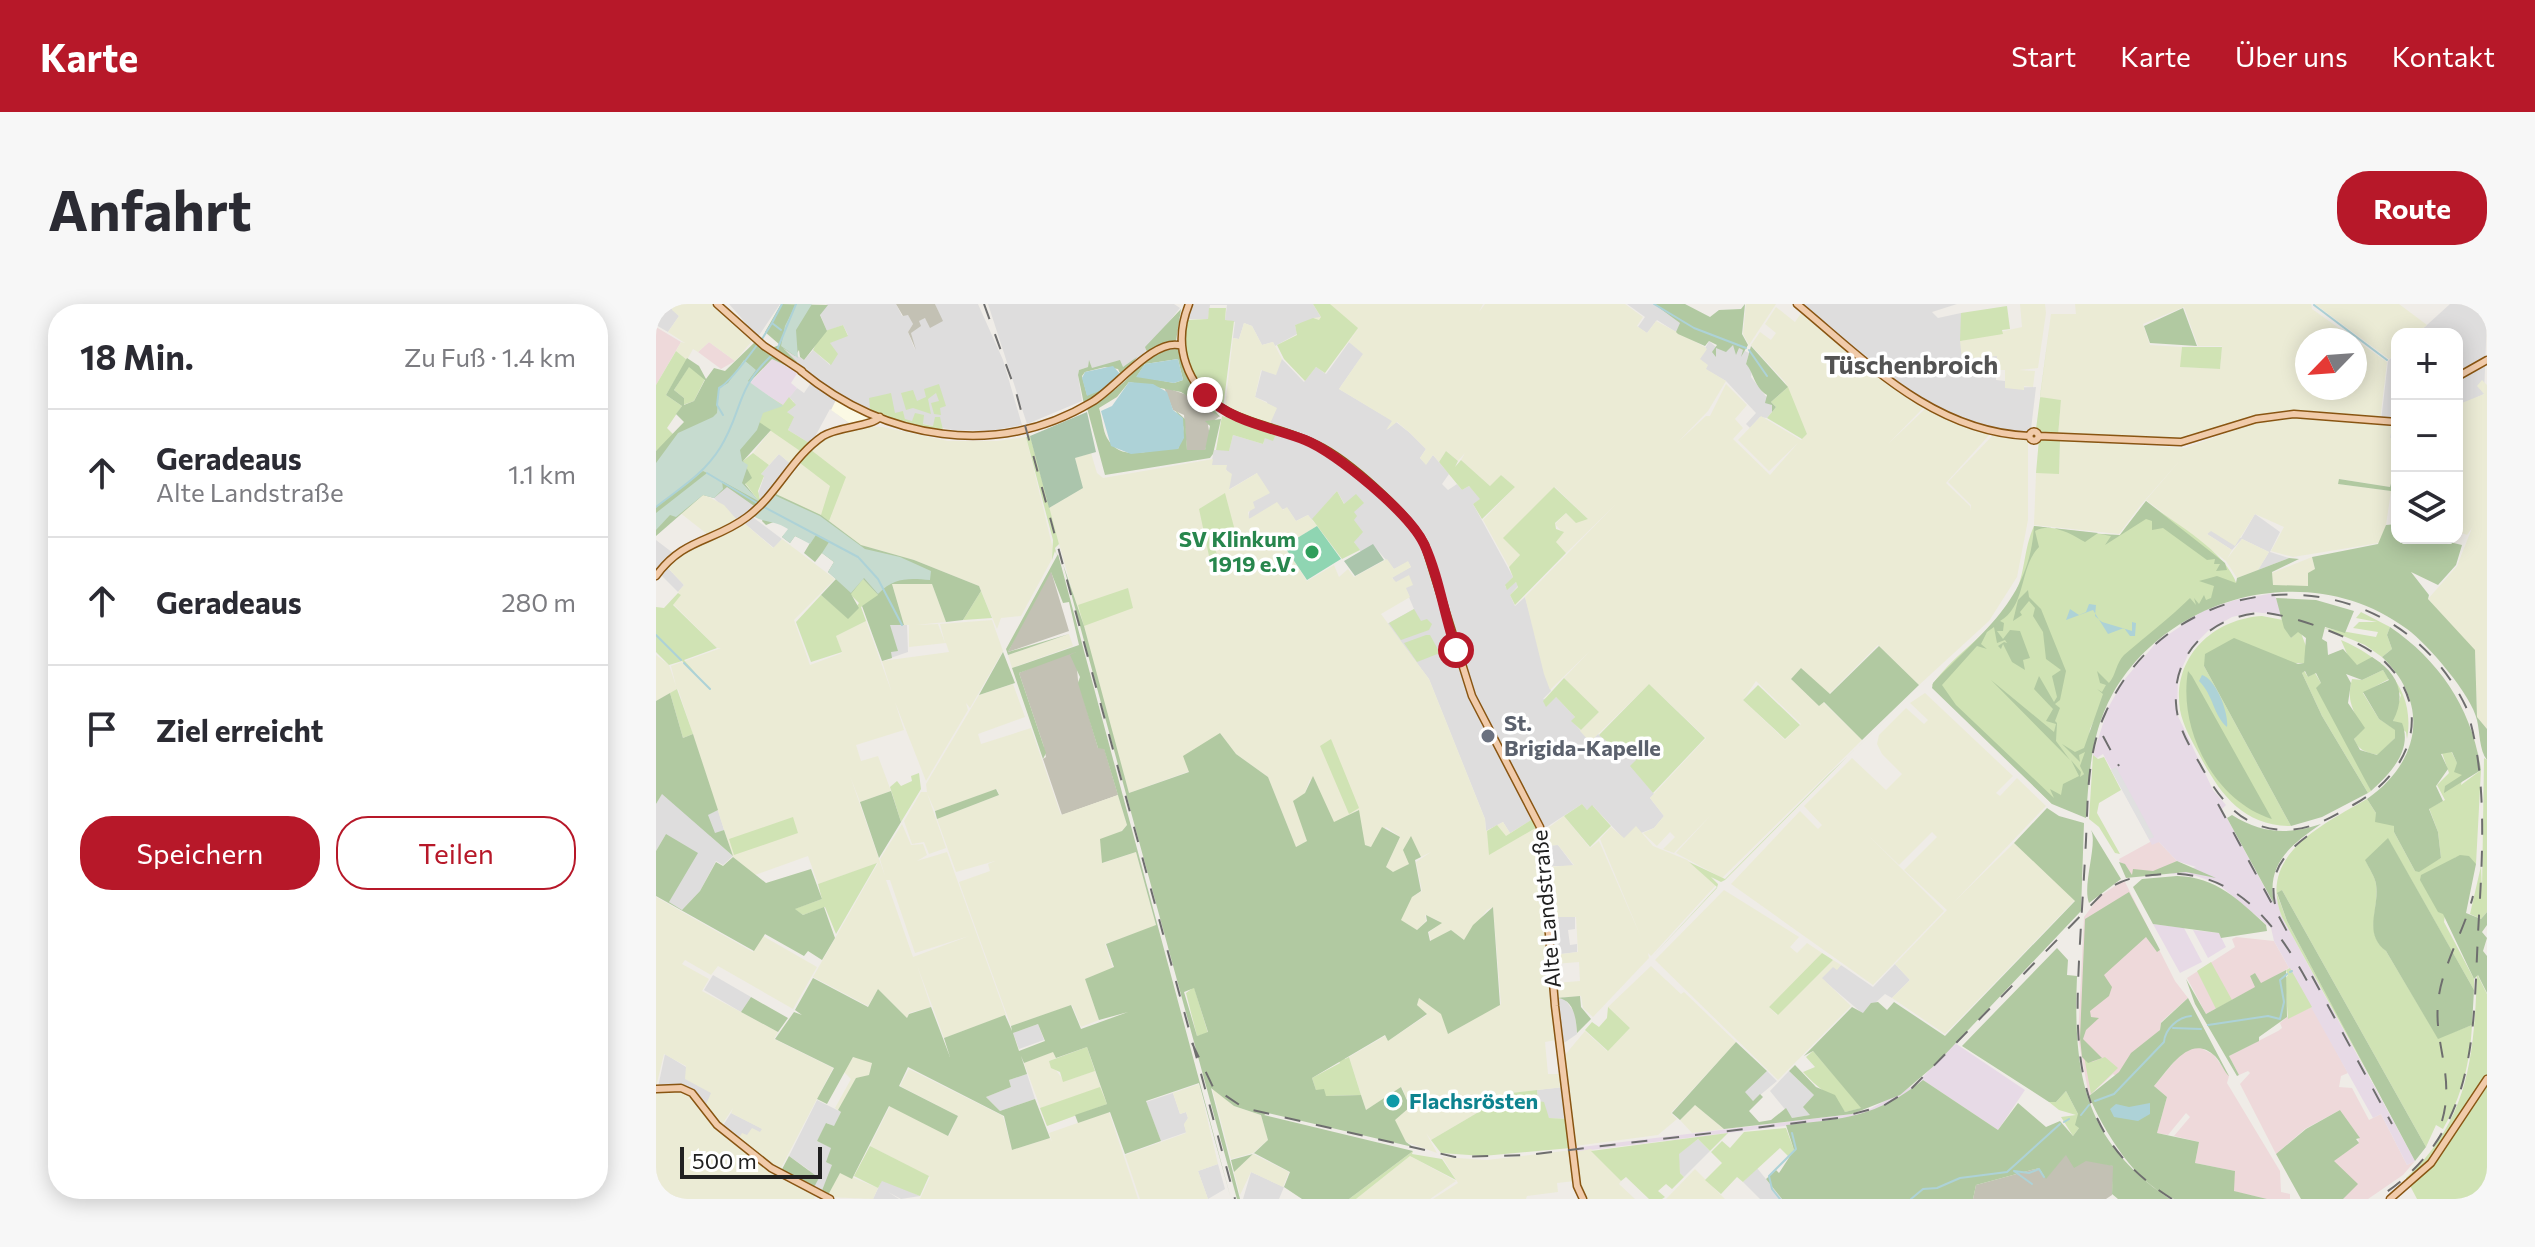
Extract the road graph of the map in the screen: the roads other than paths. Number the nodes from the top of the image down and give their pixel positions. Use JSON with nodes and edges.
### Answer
{"nodes":[{"id":1,"x":1189,"y":304,"type":"edge"},
{"id":2,"x":1797,"y":304,"type":"edge"},
{"id":3,"x":2478,"y":304,"type":"edge"},
{"id":4,"x":720,"y":305,"type":"edge"},
{"id":5,"x":2487,"y":315,"type":"edge"},
{"id":6,"x":1176,"y":346,"type":"junction"},
{"id":7,"x":2487,"y":360,"type":"edge"},
{"id":8,"x":2463,"y":374,"type":"edge"},
{"id":9,"x":878,"y":417,"type":"junction"},
{"id":10,"x":2391,"y":422,"type":"edge"},
{"id":11,"x":656,"y":576,"type":"edge"},
{"id":12,"x":2487,"y":1079,"type":"edge"},
{"id":13,"x":656,"y":1089,"type":"edge"},
{"id":14,"x":830,"y":1199,"type":"edge"},
{"id":15,"x":1583,"y":1199,"type":"edge"},
{"id":16,"x":2390,"y":1199,"type":"edge"}],
"edges":[{"from":1,"to":6,"type":"main road"},
{"from":2,"to":10,"type":"main road"},
{"from":3,"to":5,"type":"main road"},
{"from":4,"to":9,"type":"main road"},
{"from":6,"to":9,"type":"main road"},
{"from":6,"to":15,"type":"main road","name":"Alte Landstraße"},
{"from":7,"to":8,"type":"main road"},
{"from":9,"to":11,"type":"main road"},
{"from":12,"to":16,"type":"main road"},
{"from":13,"to":14,"type":"main road"}]}
